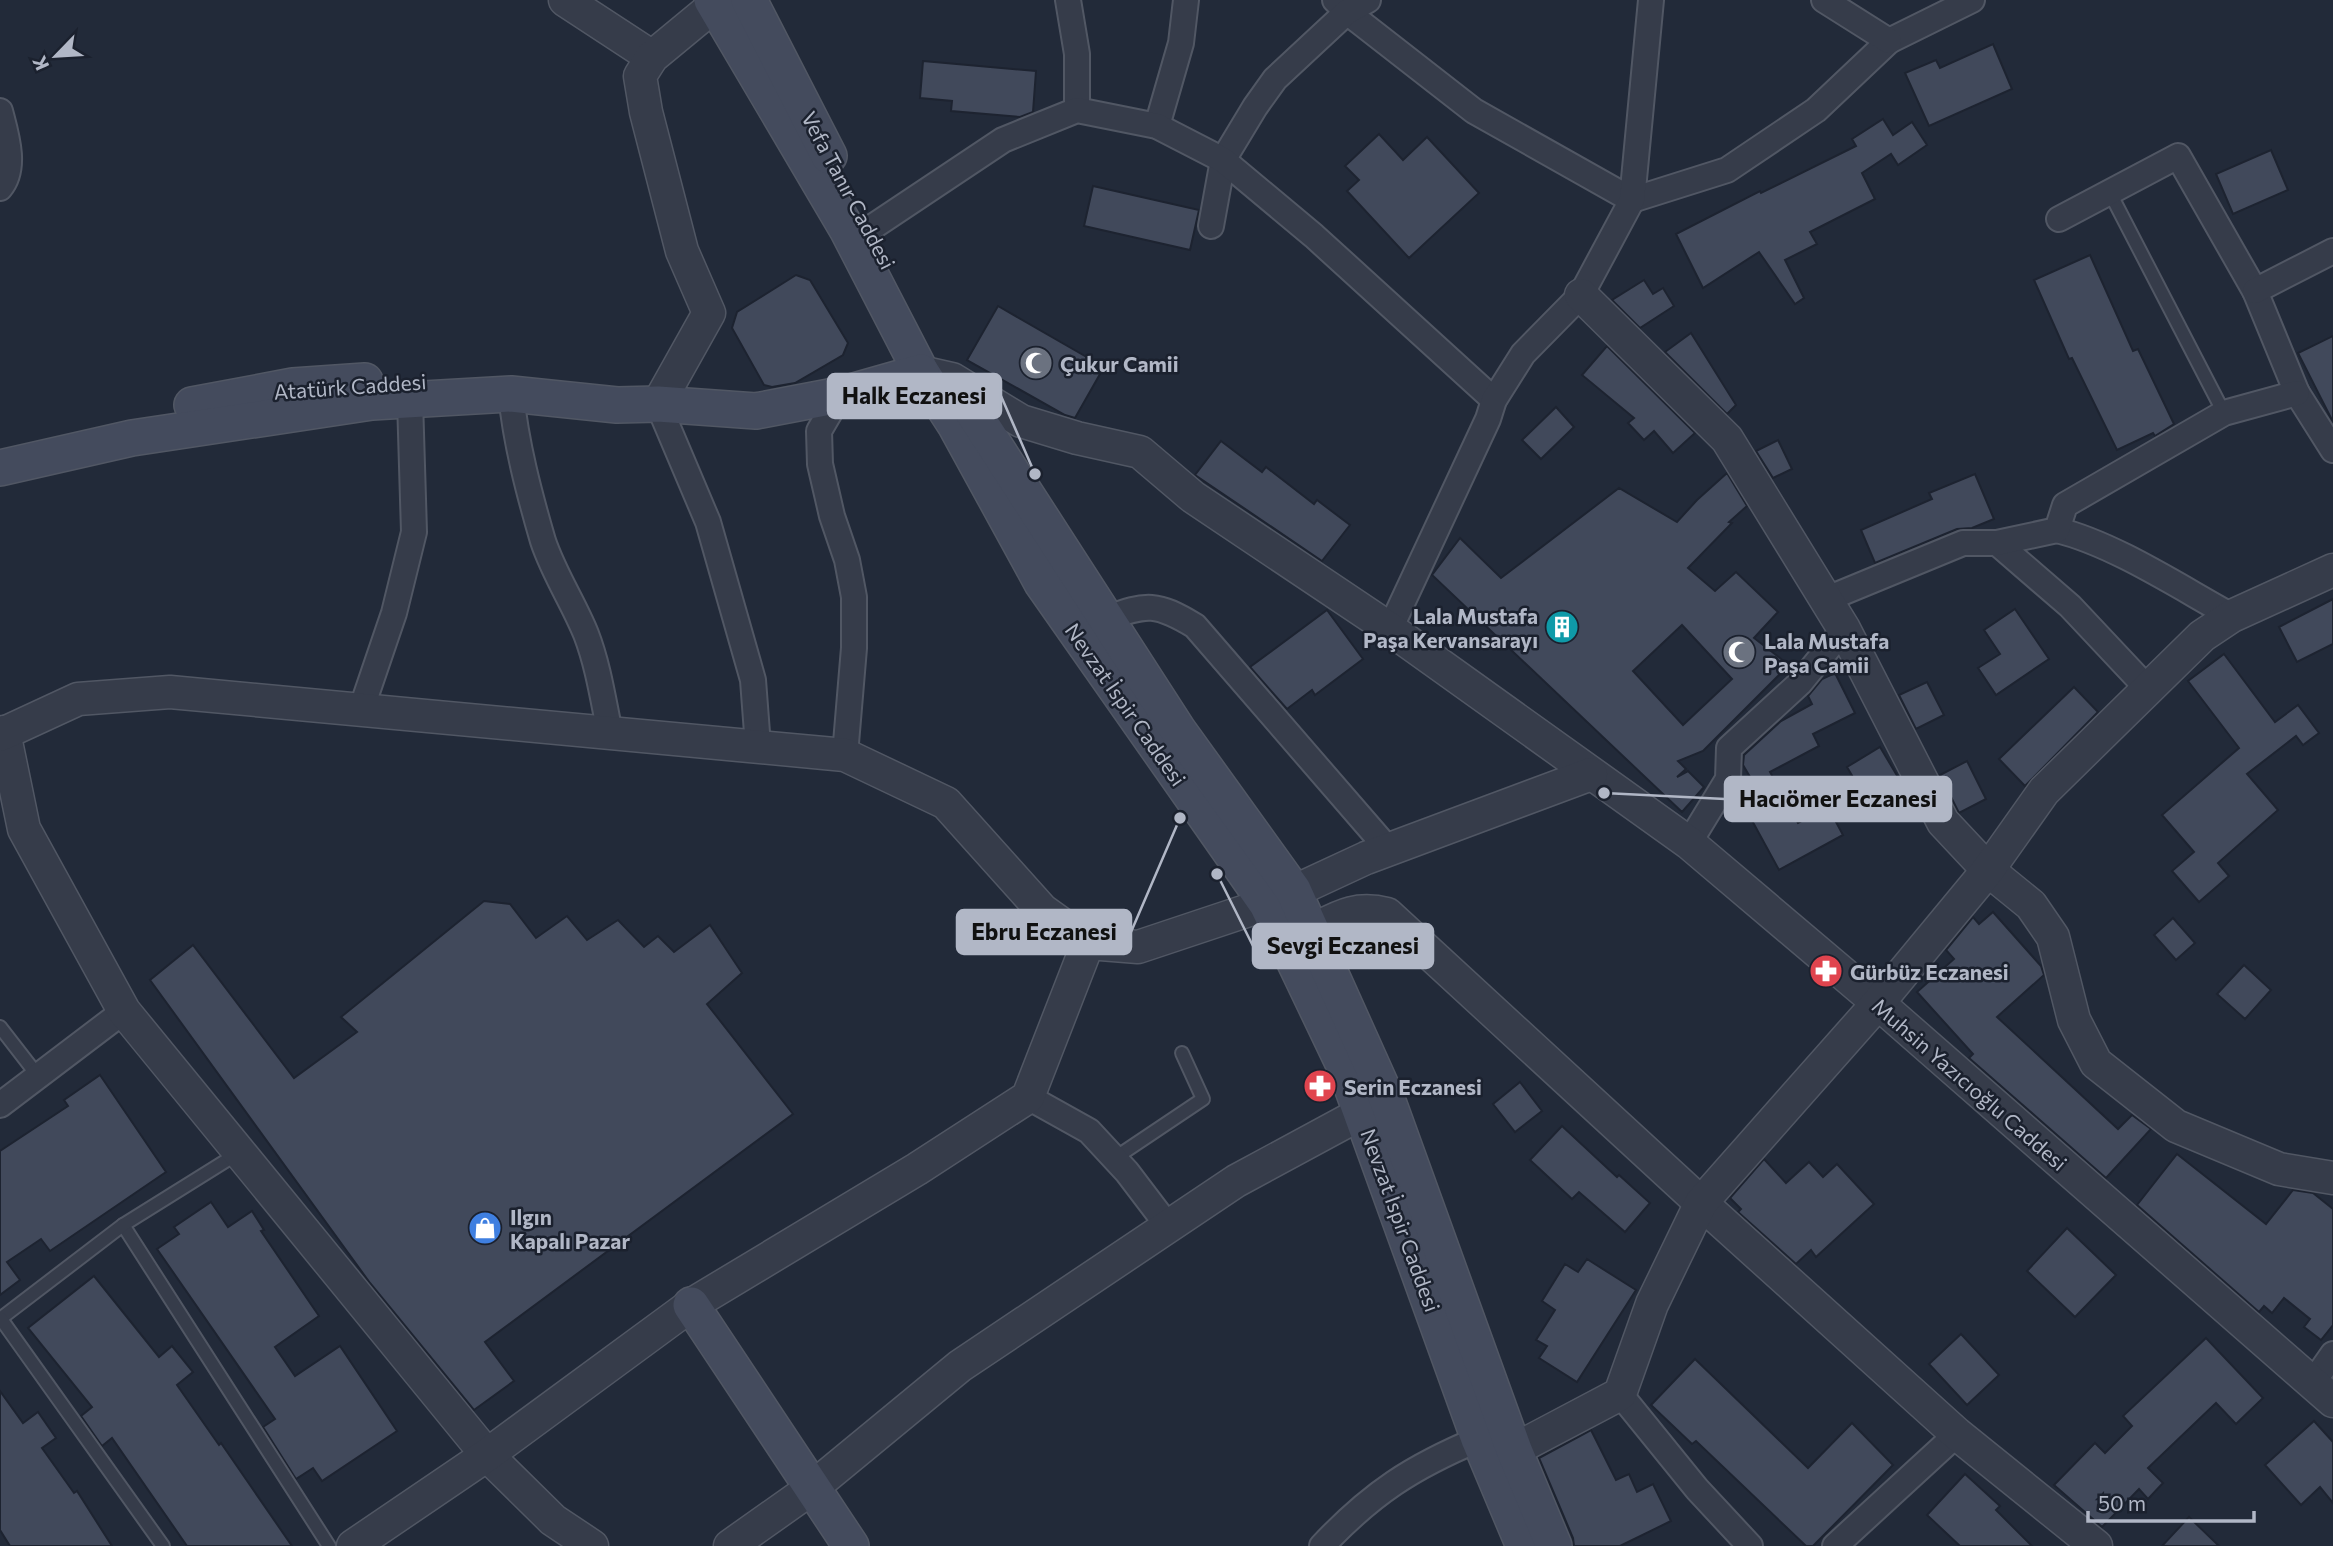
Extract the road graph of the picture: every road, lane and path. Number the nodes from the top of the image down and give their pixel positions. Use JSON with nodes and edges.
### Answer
{"nodes":[{"id":1,"x":565,"y":0,"type":"edge"},
{"id":2,"x":749,"y":0,"type":"edge"},
{"id":3,"x":1068,"y":0,"type":"edge"},
{"id":4,"x":1186,"y":0,"type":"edge"},
{"id":5,"x":1651,"y":0,"type":"edge"},
{"id":6,"x":1824,"y":0,"type":"edge"},
{"id":7,"x":1972,"y":0,"type":"edge"},
{"id":8,"x":716,"y":2,"type":"edge"},
{"id":9,"x":1350,"y":4,"type":"edge"},
{"id":10,"x":1889,"y":41,"type":"junction"},
{"id":11,"x":652,"y":57,"type":"junction"},
{"id":12,"x":1077,"y":110,"type":"junction"},
{"id":13,"x":0,"y":111,"type":"edge"},
{"id":14,"x":1157,"y":126,"type":"junction"},
{"id":15,"x":1223,"y":160,"type":"junction"},
{"id":16,"x":0,"y":188,"type":"edge"},
{"id":17,"x":2109,"y":191,"type":"junction"},
{"id":18,"x":1632,"y":200,"type":"junction"},
{"id":19,"x":2059,"y":219,"type":"dead end"},
{"id":20,"x":1211,"y":226,"type":"dead end"},
{"id":21,"x":868,"y":230,"type":"junction"},
{"id":22,"x":2333,"y":251,"type":"edge"},
{"id":23,"x":2255,"y":291,"type":"junction"},
{"id":24,"x":1581,"y":295,"type":"junction"},
{"id":25,"x":936,"y":375,"type":"junction"},
{"id":26,"x":2297,"y":393,"type":"junction"},
{"id":27,"x":511,"y":394,"type":"junction"},
{"id":28,"x":840,"y":395,"type":"junction"},
{"id":29,"x":410,"y":400,"type":"junction"},
{"id":30,"x":1494,"y":400,"type":"junction"},
{"id":31,"x":658,"y":404,"type":"junction"},
{"id":32,"x":2224,"y":413,"type":"junction"},
{"id":33,"x":0,"y":445,"type":"edge"},
{"id":34,"x":2333,"y":450,"type":"edge"},
{"id":35,"x":0,"y":468,"type":"edge"},
{"id":36,"x":2057,"y":530,"type":"junction"},
{"id":37,"x":1997,"y":543,"type":"junction"},
{"id":38,"x":2333,"y":570,"type":"edge"},
{"id":39,"x":1827,"y":599,"type":"junction"},
{"id":40,"x":2232,"y":616,"type":"junction"},
{"id":41,"x":1106,"y":618,"type":"junction"},
{"id":42,"x":1390,"y":629,"type":"junction"},
{"id":43,"x":1844,"y":629,"type":"junction"},
{"id":44,"x":2148,"y":689,"type":"junction"},
{"id":45,"x":361,"y":710,"type":"junction"},
{"id":46,"x":1,"y":729,"type":"edge"},
{"id":47,"x":610,"y":733,"type":"junction"},
{"id":48,"x":758,"y":747,"type":"junction"},
{"id":49,"x":845,"y":755,"type":"junction"},
{"id":50,"x":1591,"y":774,"type":"junction"},
{"id":51,"x":1689,"y":843,"type":"junction"},
{"id":52,"x":1377,"y":853,"type":"junction"},
{"id":53,"x":1987,"y":870,"type":"junction"},
{"id":54,"x":1280,"y":897,"type":"junction"},
{"id":55,"x":1375,"y":911,"type":"junction"},
{"id":56,"x":1311,"y":930,"type":"junction"},
{"id":57,"x":1087,"y":943,"type":"junction"},
{"id":58,"x":1878,"y":1003,"type":"junction"},
{"id":59,"x":124,"y":1011,"type":"junction"},
{"id":60,"x":0,"y":1027,"type":"edge"},
{"id":61,"x":1182,"y":1053,"type":"dead end"},
{"id":62,"x":38,"y":1076,"type":"junction"},
{"id":63,"x":1028,"y":1097,"type":"junction"},
{"id":64,"x":0,"y":1105,"type":"edge"},
{"id":65,"x":1374,"y":1106,"type":"junction"},
{"id":66,"x":241,"y":1152,"type":"junction"},
{"id":67,"x":1115,"y":1158,"type":"junction"},
{"id":68,"x":2333,"y":1178,"type":"edge"},
{"id":69,"x":1701,"y":1203,"type":"junction"},
{"id":70,"x":123,"y":1225,"type":"junction"},
{"id":71,"x":1168,"y":1226,"type":"junction"},
{"id":72,"x":691,"y":1305,"type":"junction"},
{"id":73,"x":0,"y":1319,"type":"edge"},
{"id":74,"x":2333,"y":1354,"type":"edge"},
{"id":75,"x":2322,"y":1393,"type":"edge"},
{"id":76,"x":1620,"y":1394,"type":"junction"},
{"id":77,"x":1957,"y":1434,"type":"junction"},
{"id":78,"x":1479,"y":1439,"type":"junction"},
{"id":79,"x":1514,"y":1450,"type":"junction"},
{"id":80,"x":487,"y":1455,"type":"junction"},
{"id":81,"x":812,"y":1488,"type":"junction"},
{"id":82,"x":556,"y":1533,"type":"edge"},
{"id":83,"x":163,"y":1546,"type":"edge"},
{"id":84,"x":329,"y":1546,"type":"edge"},
{"id":85,"x":353,"y":1546,"type":"edge"},
{"id":86,"x":592,"y":1546,"type":"edge"},
{"id":87,"x":730,"y":1546,"type":"edge"},
{"id":88,"x":851,"y":1546,"type":"edge"},
{"id":89,"x":1322,"y":1546,"type":"edge"},
{"id":90,"x":1524,"y":1546,"type":"edge"},
{"id":91,"x":1554,"y":1546,"type":"edge"},
{"id":92,"x":1750,"y":1546,"type":"edge"},
{"id":93,"x":1835,"y":1546,"type":"edge"},
{"id":94,"x":2096,"y":1546,"type":"edge"}],
"edges":[{"from":1,"to":11,"type":"street"},
{"from":2,"to":21,"type":"main road","name":"Vefa Tanır Caddesi"},
{"from":3,"to":12,"type":"street"},
{"from":4,"to":14,"type":"street"},
{"from":5,"to":18,"type":"street"},
{"from":6,"to":10,"type":"street"},
{"from":7,"to":10,"type":"street"},
{"from":8,"to":11,"type":"street"},
{"from":8,"to":25,"type":"main road","name":"Vefa Tanır Caddesi"},
{"from":9,"to":15,"type":"street"},
{"from":9,"to":18,"type":"street"},
{"from":10,"to":18,"type":"street"},
{"from":11,"to":31,"type":"street"},
{"from":12,"to":14,"type":"street"},
{"from":12,"to":21,"type":"street"},
{"from":13,"to":16,"type":"street"},
{"from":14,"to":15,"type":"street"},
{"from":15,"to":20,"type":"street"},
{"from":15,"to":30,"type":"street"},
{"from":17,"to":19,"type":"street"},
{"from":17,"to":23,"type":"street"},
{"from":17,"to":32,"type":"lane"},
{"from":18,"to":24,"type":"street"},
{"from":21,"to":25,"type":"main road","name":"Vefa Tanır Caddesi"},
{"from":22,"to":23,"type":"street"},
{"from":23,"to":26,"type":"street"},
{"from":24,"to":30,"type":"street"},
{"from":24,"to":39,"type":"street"},
{"from":25,"to":28,"type":"main road","name":"Atatürk Caddesi"},
{"from":25,"to":41,"type":"main road","name":"Nevzat İspir Caddesi"},
{"from":25,"to":42,"type":"street","name":"Muhsin Yazıcıoğlu Caddesi"},
{"from":25,"to":54,"type":"main road","name":"Nevzat İspir Caddesi"},
{"from":26,"to":32,"type":"street"},
{"from":26,"to":34,"type":"street"},
{"from":27,"to":29,"type":"main road","name":"Atatürk Caddesi"},
{"from":27,"to":31,"type":"main road","name":"Atatürk Caddesi"},
{"from":27,"to":47,"type":"street"},
{"from":28,"to":31,"type":"main road","name":"Atatürk Caddesi"},
{"from":28,"to":49,"type":"street"},
{"from":29,"to":35,"type":"main road","name":"Atatürk Caddesi"},
{"from":29,"to":45,"type":"street"},
{"from":30,"to":42,"type":"street"},
{"from":31,"to":33,"type":"main road","name":"Atatürk Caddesi"},
{"from":31,"to":48,"type":"street"},
{"from":32,"to":36,"type":"street"},
{"from":36,"to":37,"type":"street"},
{"from":36,"to":40,"type":"street"},
{"from":37,"to":39,"type":"street"},
{"from":37,"to":44,"type":"street"},
{"from":38,"to":40,"type":"street"},
{"from":39,"to":43,"type":"street"},
{"from":40,"to":44,"type":"street"},
{"from":41,"to":52,"type":"street"},
{"from":41,"to":54,"type":"main road","name":"Nevzat İspir Caddesi"},
{"from":42,"to":50,"type":"street","name":"Muhsin Yazıcıoğlu Caddesi"},
{"from":43,"to":51,"type":"street"},
{"from":43,"to":53,"type":"street"},
{"from":44,"to":53,"type":"street"},
{"from":45,"to":46,"type":"street"},
{"from":45,"to":47,"type":"street"},
{"from":46,"to":59,"type":"street"},
{"from":47,"to":48,"type":"street"},
{"from":48,"to":49,"type":"street"},
{"from":49,"to":57,"type":"street"},
{"from":50,"to":51,"type":"street","name":"Muhsin Yazıcıoğlu Caddesi"},
{"from":50,"to":52,"type":"street"},
{"from":51,"to":58,"type":"street","name":"Muhsin Yazıcıoğlu Caddesi"},
{"from":52,"to":54,"type":"street"},
{"from":52,"to":55,"type":"street"},
{"from":53,"to":58,"type":"street"},
{"from":53,"to":68,"type":"street"},
{"from":54,"to":56,"type":"main road","name":"Nevzat İspir Caddesi"},
{"from":54,"to":57,"type":"street"},
{"from":54,"to":65,"type":"main road","name":"Nevzat İspir Caddesi"},
{"from":55,"to":56,"type":"street"},
{"from":55,"to":69,"type":"street"},
{"from":56,"to":65,"type":"main road","name":"Nevzat İspir Caddesi"},
{"from":57,"to":63,"type":"street"},
{"from":58,"to":69,"type":"street"},
{"from":58,"to":75,"type":"street","name":"Muhsin Yazıcıoğlu Caddesi"},
{"from":59,"to":62,"type":"street"},
{"from":59,"to":66,"type":"street"},
{"from":60,"to":62,"type":"lane"},
{"from":61,"to":67,"type":"lane"},
{"from":62,"to":64,"type":"street"},
{"from":63,"to":67,"type":"street"},
{"from":63,"to":72,"type":"street"},
{"from":65,"to":71,"type":"street"},
{"from":65,"to":78,"type":"main road","name":"Nevzat İspir Caddesi"},
{"from":65,"to":79,"type":"main road","name":"Nevzat İspir Caddesi"},
{"from":66,"to":70,"type":"lane"},
{"from":66,"to":80,"type":"street"},
{"from":67,"to":71,"type":"street"},
{"from":69,"to":76,"type":"street"},
{"from":69,"to":77,"type":"street"},
{"from":70,"to":73,"type":"lane"},
{"from":70,"to":84,"type":"lane"},
{"from":71,"to":81,"type":"street"},
{"from":72,"to":80,"type":"street"},
{"from":72,"to":81,"type":"main road"},
{"from":73,"to":83,"type":"lane"},
{"from":74,"to":75,"type":"street"},
{"from":76,"to":79,"type":"street"},
{"from":76,"to":92,"type":"street"},
{"from":77,"to":93,"type":"street"},
{"from":77,"to":94,"type":"street"},
{"from":78,"to":89,"type":"street"},
{"from":78,"to":90,"type":"main road","name":"Nevzat İspir Caddesi"},
{"from":79,"to":91,"type":"main road","name":"Nevzat İspir Caddesi"},
{"from":80,"to":82,"type":"street"},
{"from":80,"to":85,"type":"street"},
{"from":81,"to":87,"type":"street"},
{"from":81,"to":88,"type":"main road"},
{"from":82,"to":86,"type":"street"}]}
